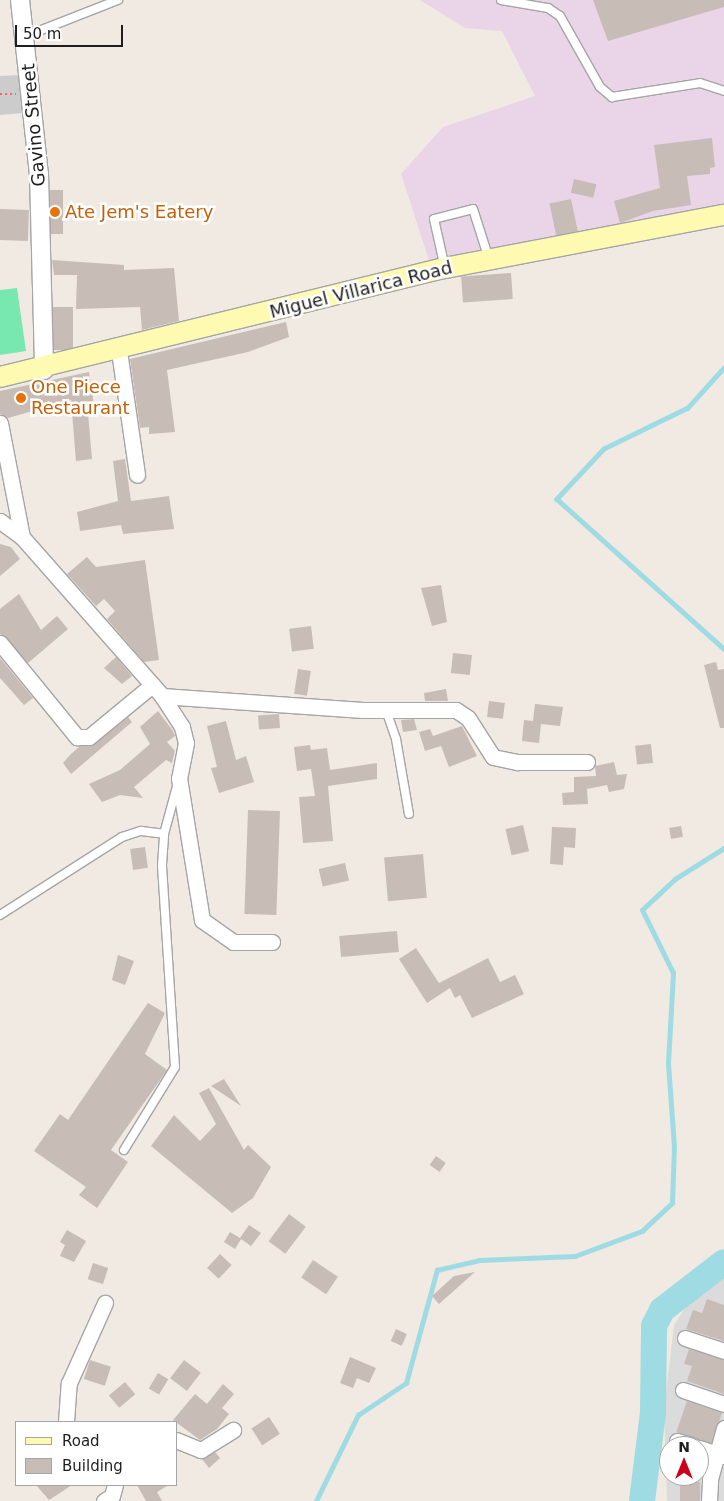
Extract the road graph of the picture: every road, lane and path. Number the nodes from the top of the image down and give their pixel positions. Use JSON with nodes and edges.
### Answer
{"nodes":[{"id":1,"x":20,"y":0,"type":"edge"},
{"id":2,"x":118,"y":0,"type":"edge"},
{"id":3,"x":501,"y":0,"type":"edge"},
{"id":4,"x":26,"y":36,"type":"junction"},
{"id":5,"x":724,"y":91,"type":"edge"},
{"id":6,"x":724,"y":214,"type":"edge"},
{"id":7,"x":488,"y":259,"type":"junction"},
{"id":8,"x":445,"y":268,"type":"junction"},
{"id":9,"x":119,"y":352,"type":"junction"},
{"id":10,"x":44,"y":370,"type":"junction"},
{"id":11,"x":0,"y":377,"type":"edge"},
{"id":12,"x":0,"y":423,"type":"edge"},
{"id":13,"x":137,"y":475,"type":"dead end"},
{"id":14,"x":0,"y":521,"type":"edge"},
{"id":15,"x":22,"y":537,"type":"junction"},
{"id":16,"x":0,"y":643,"type":"edge"},
{"id":17,"x":152,"y":685,"type":"junction"},
{"id":18,"x":162,"y":696,"type":"junction"},
{"id":19,"x":386,"y":710,"type":"junction"},
{"id":20,"x":587,"y":762,"type":"dead end"},
{"id":21,"x":179,"y":778,"type":"junction"},
{"id":22,"x":409,"y":814,"type":"dead end"},
{"id":23,"x":164,"y":834,"type":"junction"},
{"id":24,"x":0,"y":915,"type":"edge"},
{"id":25,"x":272,"y":942,"type":"dead end"},
{"id":26,"x":124,"y":1150,"type":"dead end"},
{"id":27,"x":104,"y":1303,"type":"dead end"},
{"id":28,"x":685,"y":1338,"type":"dead end"},
{"id":29,"x":724,"y":1351,"type":"edge"},
{"id":30,"x":684,"y":1390,"type":"dead end"},
{"id":31,"x":724,"y":1404,"type":"edge"},
{"id":32,"x":66,"y":1421,"type":"edge"},
{"id":33,"x":724,"y":1428,"type":"edge"},
{"id":34,"x":232,"y":1430,"type":"dead end"},
{"id":35,"x":178,"y":1441,"type":"edge"},
{"id":36,"x":720,"y":1455,"type":"edge"},
{"id":37,"x":115,"y":1486,"type":"edge"},
{"id":38,"x":104,"y":1501,"type":"edge"},
{"id":39,"x":709,"y":1501,"type":"edge"}],
"edges":[{"from":1,"to":4,"type":"street","name":"Gavino Street"},
{"from":2,"to":4,"type":"lane"},
{"from":3,"to":5,"type":"lane"},
{"from":4,"to":10,"type":"street","name":"Gavino Street"},
{"from":6,"to":7,"type":"main road","name":"Miguel Villarica Road"},
{"from":7,"to":8,"type":"main road","name":"Miguel Villarica Road"},
{"from":7,"to":8,"type":"lane"},
{"from":8,"to":9,"type":"main road","name":"Miguel Villarica Road"},
{"from":9,"to":10,"type":"main road","name":"Miguel Villarica Road"},
{"from":9,"to":13,"type":"street"},
{"from":10,"to":11,"type":"main road","name":"Miguel Villarica Road"},
{"from":12,"to":15,"type":"street"},
{"from":14,"to":15,"type":"street"},
{"from":15,"to":17,"type":"street"},
{"from":16,"to":17,"type":"street"},
{"from":17,"to":18,"type":"street"},
{"from":18,"to":19,"type":"street"},
{"from":18,"to":21,"type":"street"},
{"from":19,"to":20,"type":"street"},
{"from":19,"to":22,"type":"lane"},
{"from":21,"to":23,"type":"lane"},
{"from":21,"to":25,"type":"street"},
{"from":23,"to":24,"type":"lane"},
{"from":23,"to":26,"type":"lane"},
{"from":27,"to":32,"type":"street"},
{"from":28,"to":29,"type":"street"},
{"from":30,"to":31,"type":"street"},
{"from":33,"to":36,"type":"street"},
{"from":34,"to":35,"type":"street"},
{"from":36,"to":39,"type":"street"},
{"from":37,"to":38,"type":"street"}]}
